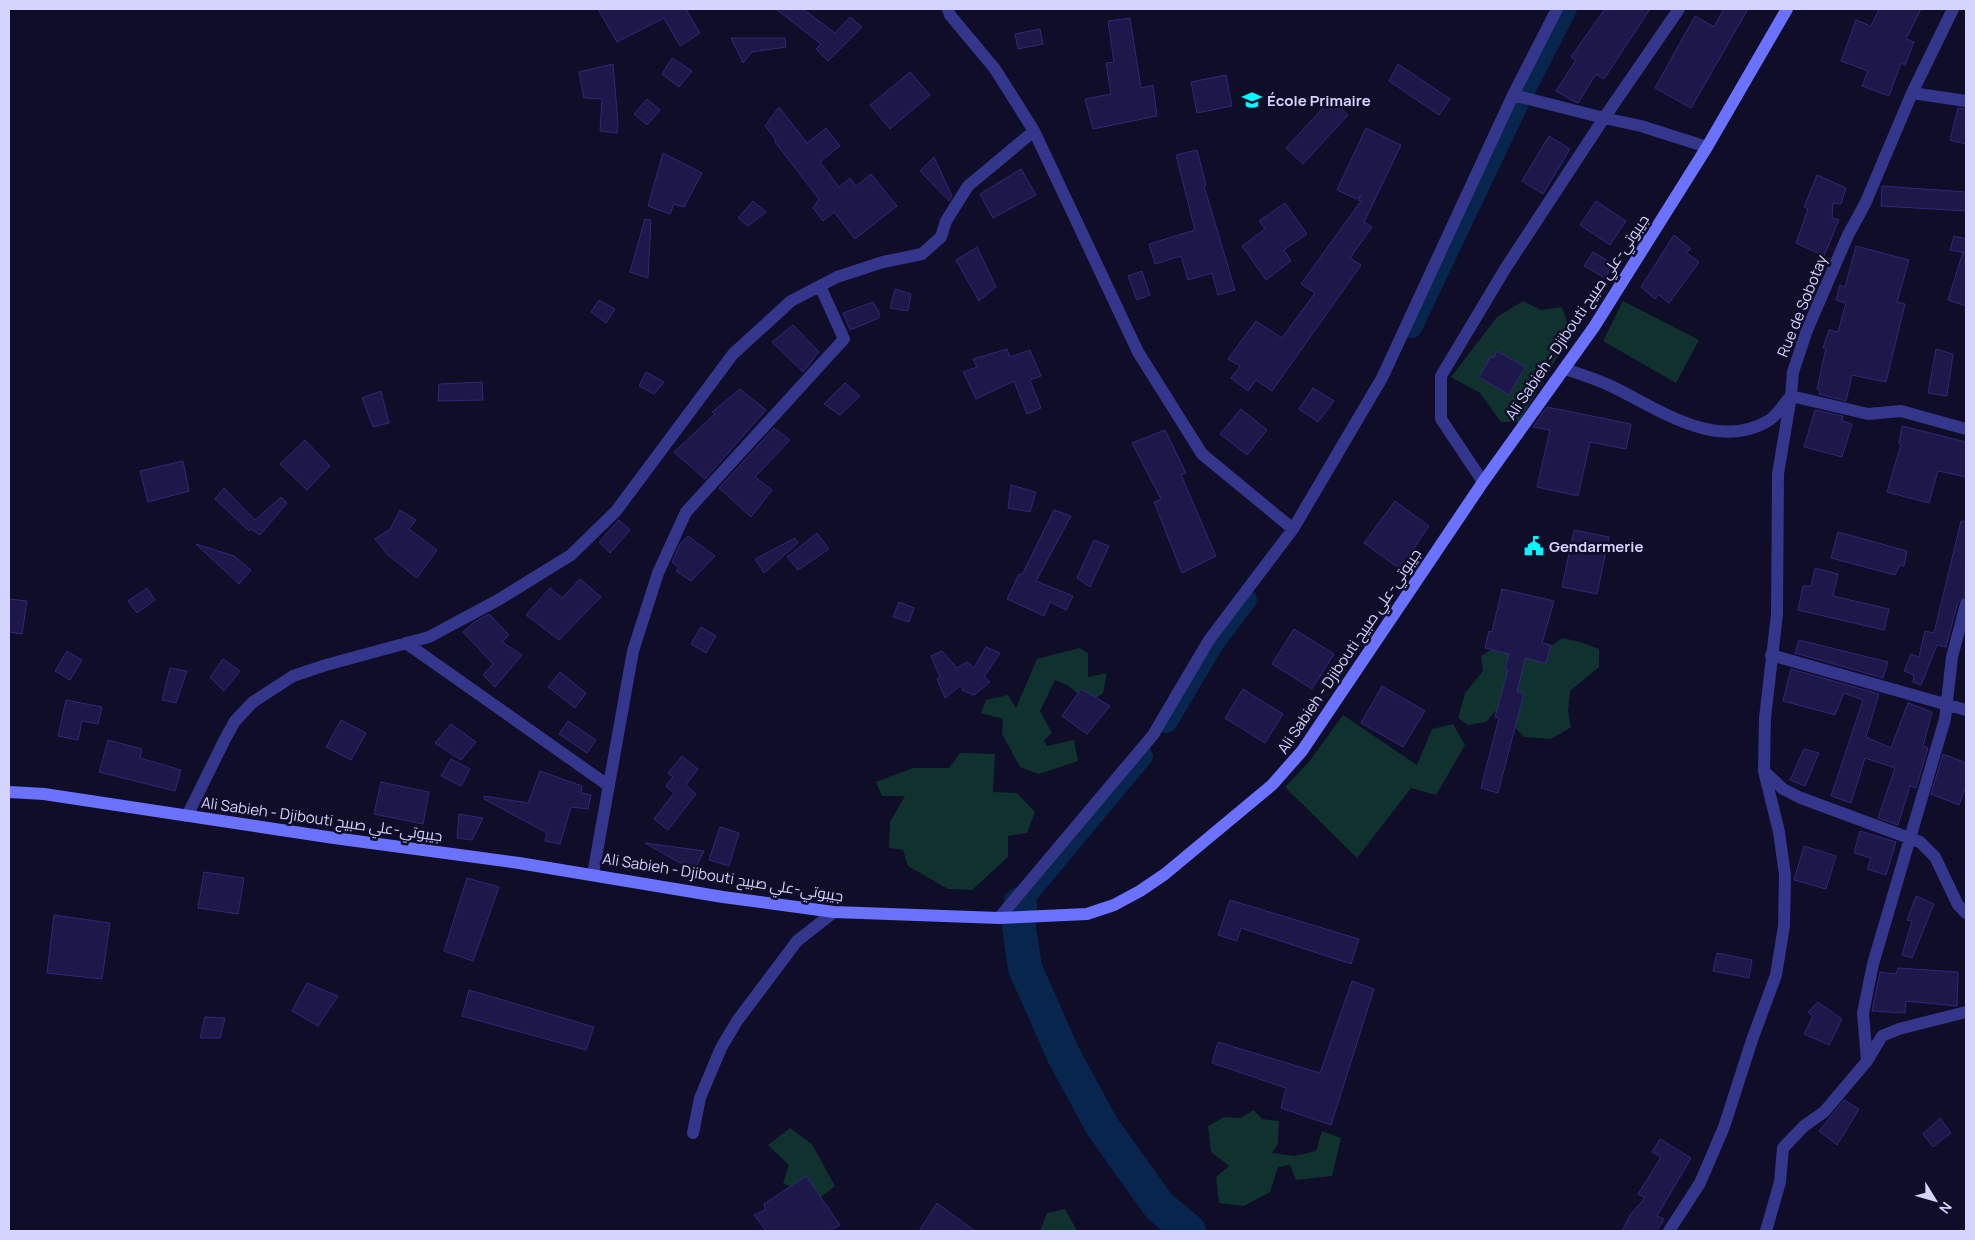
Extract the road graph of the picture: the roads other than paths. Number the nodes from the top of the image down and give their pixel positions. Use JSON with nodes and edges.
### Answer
{"nodes":[{"id":1,"x":948,"y":9,"type":"edge"},
{"id":2,"x":1557,"y":9,"type":"edge"},
{"id":3,"x":1679,"y":9,"type":"edge"},
{"id":4,"x":1787,"y":9,"type":"edge"},
{"id":5,"x":1953,"y":9,"type":"edge"},
{"id":6,"x":1912,"y":93,"type":"junction"},
{"id":7,"x":1513,"y":95,"type":"junction"},
{"id":8,"x":1966,"y":101,"type":"edge"},
{"id":9,"x":1604,"y":118,"type":"junction"},
{"id":10,"x":1034,"y":131,"type":"junction"},
{"id":11,"x":1708,"y":147,"type":"junction"},
{"id":12,"x":820,"y":286,"type":"junction"},
{"id":13,"x":1565,"y":369,"type":"junction"},
{"id":14,"x":1791,"y":396,"type":"junction"},
{"id":15,"x":1966,"y":429,"type":"edge"},
{"id":16,"x":1483,"y":482,"type":"junction"},
{"id":17,"x":1293,"y":529,"type":"junction"},
{"id":18,"x":1966,"y":604,"type":"edge"},
{"id":19,"x":406,"y":643,"type":"junction"},
{"id":20,"x":1771,"y":655,"type":"junction"},
{"id":21,"x":1946,"y":705,"type":"junction"},
{"id":22,"x":1966,"y":710,"type":"edge"},
{"id":23,"x":1764,"y":771,"type":"junction"},
{"id":24,"x":608,"y":786,"type":"junction"},
{"id":25,"x":9,"y":792,"type":"edge"},
{"id":26,"x":187,"y":816,"type":"junction"},
{"id":27,"x":1910,"y":838,"type":"junction"},
{"id":28,"x":593,"y":874,"type":"junction"},
{"id":29,"x":834,"y":912,"type":"junction"},
{"id":30,"x":1966,"y":913,"type":"edge"},
{"id":31,"x":1000,"y":918,"type":"junction"},
{"id":32,"x":1966,"y":1012,"type":"edge"},
{"id":33,"x":1867,"y":1061,"type":"junction"},
{"id":34,"x":693,"y":1133,"type":"dead end"},
{"id":35,"x":1669,"y":1231,"type":"edge"},
{"id":36,"x":1766,"y":1231,"type":"edge"}],
"edges":[{"from":1,"to":10,"type":"street"},
{"from":2,"to":7,"type":"street"},
{"from":3,"to":9,"type":"street"},
{"from":4,"to":11,"type":"main road","name":"Ali Sabieh - Djibouti جيبوتي-علي صبيح"},
{"from":5,"to":6,"type":"street","name":"Rue de Sobotay"},
{"from":6,"to":8,"type":"street"},
{"from":6,"to":14,"type":"street","name":"Rue de Sobotay"},
{"from":7,"to":9,"type":"street"},
{"from":7,"to":17,"type":"street"},
{"from":9,"to":11,"type":"street"},
{"from":9,"to":16,"type":"street"},
{"from":10,"to":12,"type":"street"},
{"from":10,"to":17,"type":"street"},
{"from":11,"to":13,"type":"main road","name":"Ali Sabieh - Djibouti جيبوتي-علي صبيح"},
{"from":12,"to":19,"type":"street"},
{"from":12,"to":24,"type":"street"},
{"from":13,"to":14,"type":"street"},
{"from":13,"to":16,"type":"main road","name":"Ali Sabieh - Djibouti جيبوتي-علي صبيح"},
{"from":14,"to":15,"type":"street"},
{"from":14,"to":20,"type":"street","name":"Rue de Sobotay"},
{"from":16,"to":31,"type":"main road","name":"Ali Sabieh - Djibouti جيبوتي-علي صبيح"},
{"from":17,"to":31,"type":"street"},
{"from":18,"to":21,"type":"street"},
{"from":19,"to":24,"type":"street"},
{"from":19,"to":26,"type":"street"},
{"from":20,"to":21,"type":"street"},
{"from":20,"to":23,"type":"street","name":"Rue de Sobotay"},
{"from":21,"to":22,"type":"street"},
{"from":21,"to":27,"type":"street"},
{"from":23,"to":27,"type":"street"},
{"from":23,"to":35,"type":"street","name":"Rue de Sobotay"},
{"from":24,"to":28,"type":"street"},
{"from":25,"to":26,"type":"main road","name":"Ali Sabieh - Djibouti جيبوتي-علي صبيح"},
{"from":26,"to":28,"type":"main road","name":"Ali Sabieh - Djibouti جيبوتي-علي صبيح"},
{"from":27,"to":30,"type":"street"},
{"from":27,"to":33,"type":"street"},
{"from":28,"to":29,"type":"main road","name":"Ali Sabieh - Djibouti جيبوتي-علي صبيح"},
{"from":29,"to":31,"type":"main road","name":"Ali Sabieh - Djibouti جيبوتي-علي صبيح"},
{"from":29,"to":34,"type":"street"},
{"from":32,"to":33,"type":"street"},
{"from":33,"to":36,"type":"street"}]}
